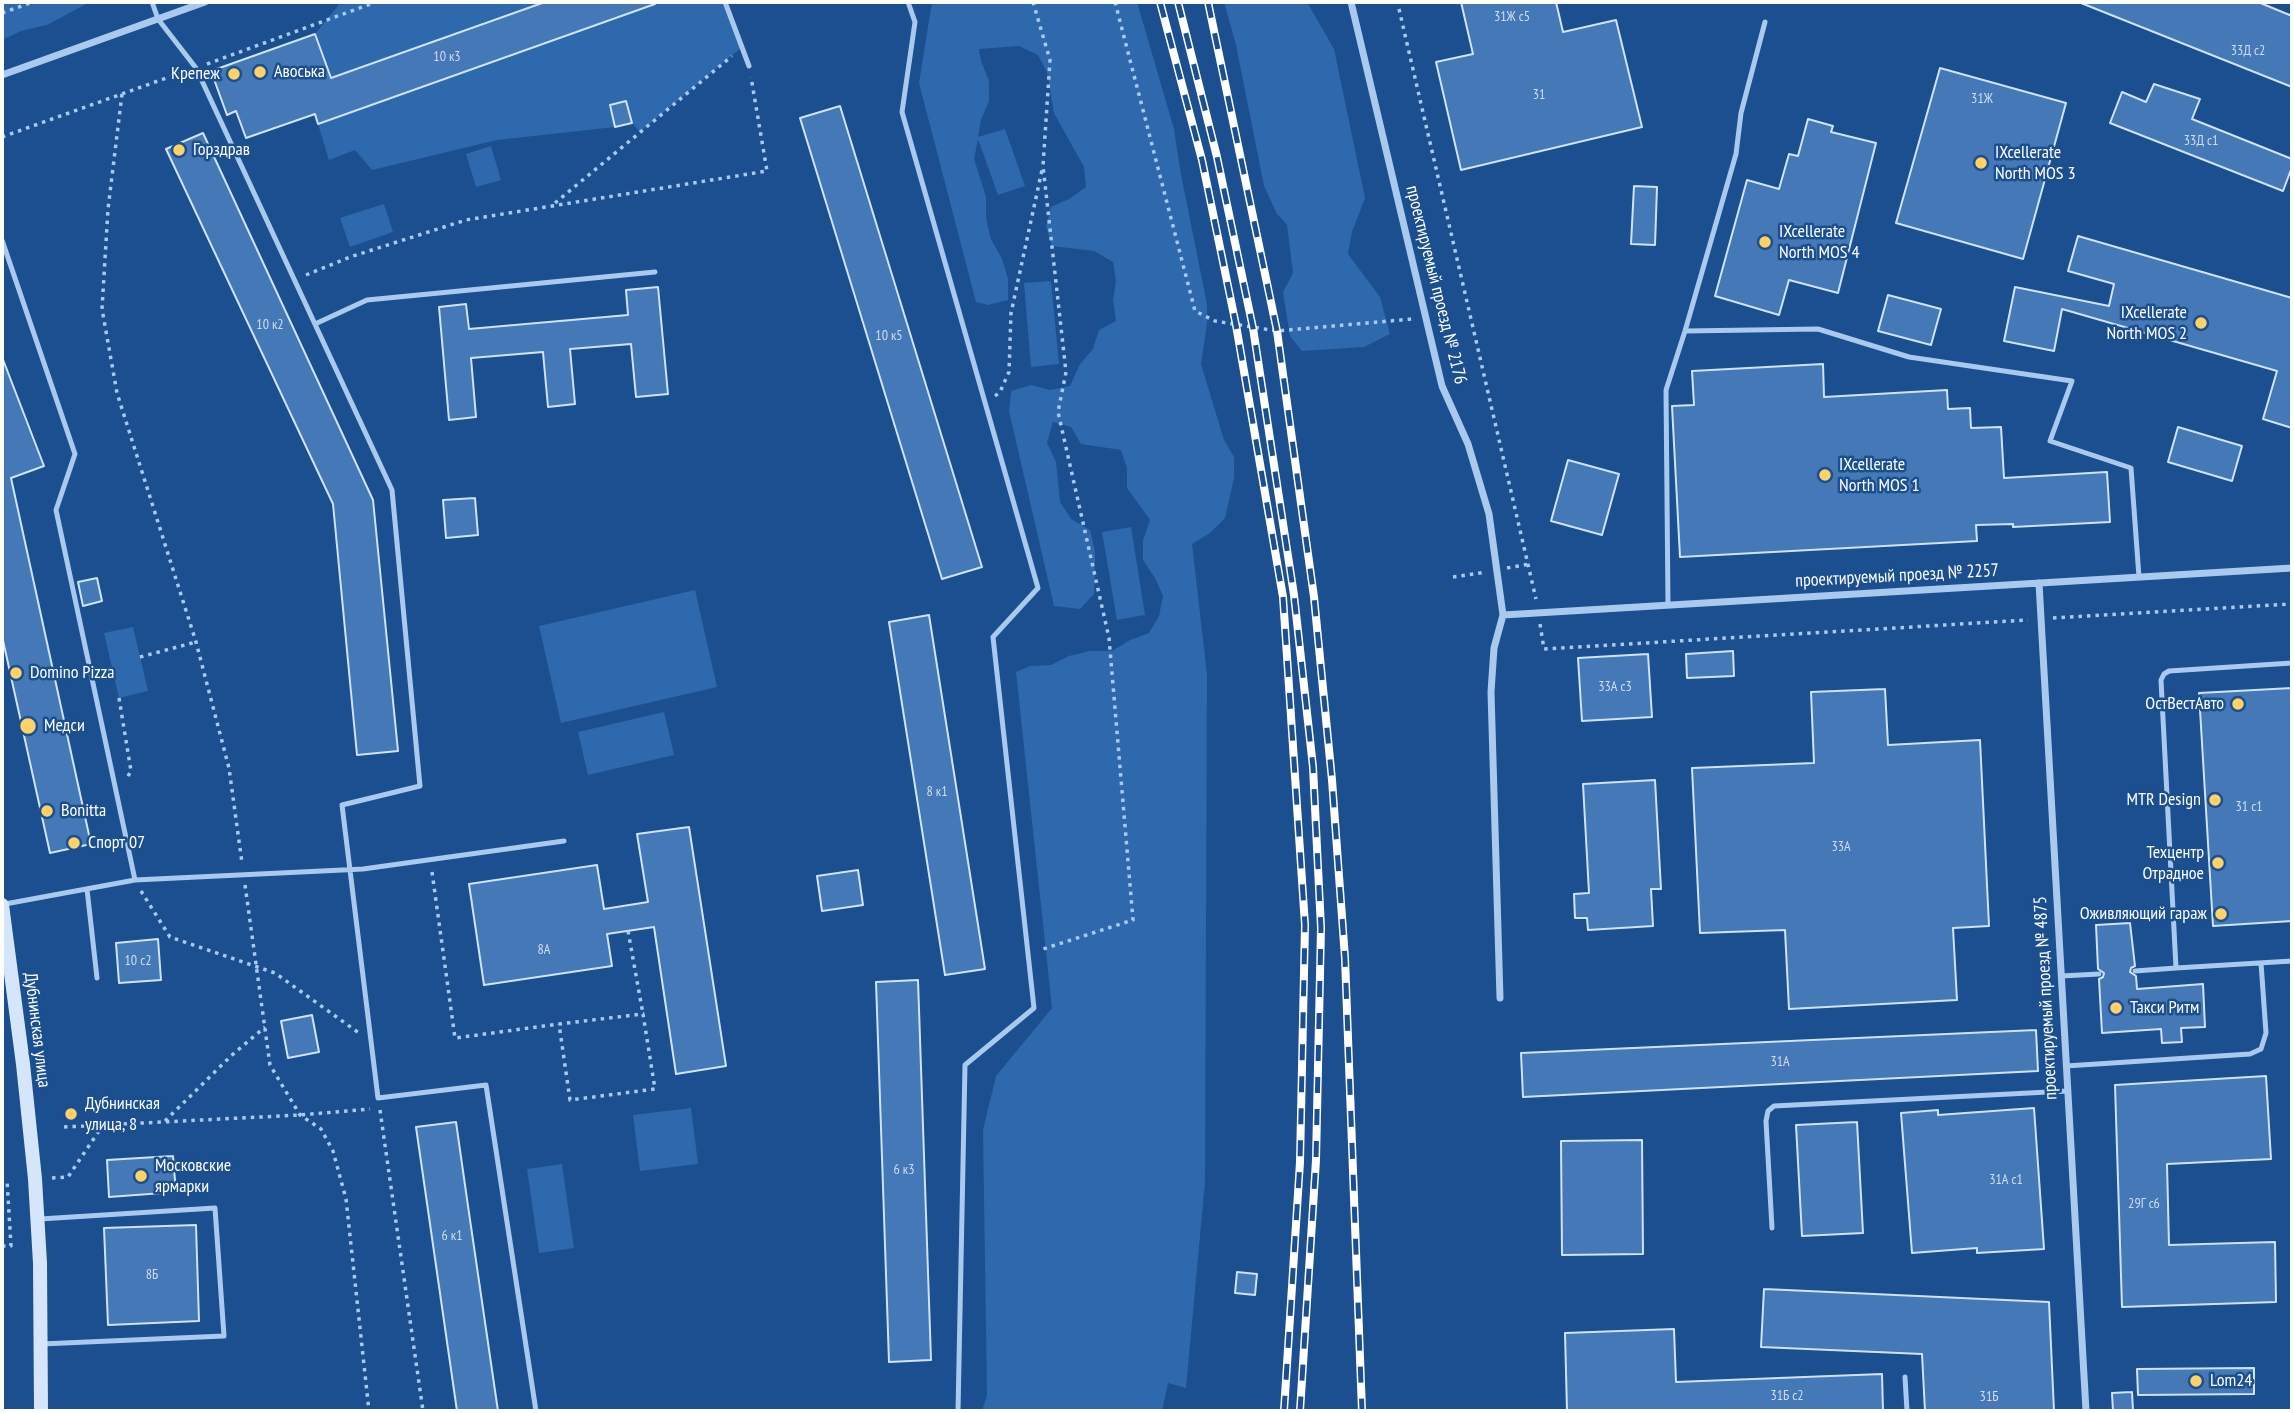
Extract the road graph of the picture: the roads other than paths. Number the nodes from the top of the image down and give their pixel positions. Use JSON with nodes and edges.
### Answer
{"nodes":[{"id":1,"x":152,"y":2,"type":"edge"},
{"id":2,"x":205,"y":2,"type":"edge"},
{"id":3,"x":725,"y":2,"type":"edge"},
{"id":4,"x":908,"y":2,"type":"edge"},
{"id":5,"x":1351,"y":2,"type":"edge"},
{"id":6,"x":158,"y":19,"type":"junction"},
{"id":7,"x":1765,"y":22,"type":"dead end"},
{"id":8,"x":749,"y":66,"type":"road end"},
{"id":9,"x":2,"y":75,"type":"edge"},
{"id":10,"x":2,"y":240,"type":"edge"},
{"id":11,"x":655,"y":272,"type":"dead end"},
{"id":12,"x":315,"y":324,"type":"junction"},
{"id":13,"x":1685,"y":331,"type":"junction"},
{"id":14,"x":2292,"y":568,"type":"edge"},
{"id":15,"x":2139,"y":577,"type":"junction"},
{"id":16,"x":2039,"y":583,"type":"junction"},
{"id":17,"x":1668,"y":605,"type":"junction"},
{"id":18,"x":1503,"y":615,"type":"junction"},
{"id":19,"x":2292,"y":663,"type":"edge"},
{"id":20,"x":564,"y":841,"type":"dead end"},
{"id":21,"x":350,"y":869,"type":"junction"},
{"id":22,"x":135,"y":880,"type":"junction"},
{"id":23,"x":88,"y":889,"type":"junction"},
{"id":24,"x":2,"y":905,"type":"edge"},
{"id":25,"x":2292,"y":961,"type":"edge"},
{"id":26,"x":2261,"y":963,"type":"junction"},
{"id":27,"x":2176,"y":968,"type":"junction"},
{"id":28,"x":2136,"y":971,"type":"dead end"},
{"id":29,"x":2099,"y":974,"type":"dead end"},
{"id":30,"x":2061,"y":976,"type":"junction"},
{"id":31,"x":97,"y":978,"type":"dead end"},
{"id":32,"x":1500,"y":998,"type":"dead end"},
{"id":33,"x":2066,"y":1066,"type":"junction"},
{"id":34,"x":2067,"y":1091,"type":"junction"},
{"id":35,"x":37,"y":1219,"type":"junction"},
{"id":36,"x":1772,"y":1228,"type":"dead end"},
{"id":37,"x":41,"y":1344,"type":"junction"},
{"id":38,"x":1905,"y":1377,"type":"dead end"},
{"id":39,"x":41,"y":1411,"type":"edge"},
{"id":40,"x":536,"y":1411,"type":"edge"},
{"id":41,"x":958,"y":1411,"type":"edge"},
{"id":42,"x":1907,"y":1411,"type":"edge"},
{"id":43,"x":2085,"y":1411,"type":"edge"}],
"edges":[{"from":1,"to":6,"type":"lane"},
{"from":2,"to":6,"type":"street"},
{"from":3,"to":8,"type":"lane"},
{"from":4,"to":41,"type":"lane"},
{"from":5,"to":18,"type":"street","name":"проектируемый проезд № 2176"},
{"from":6,"to":9,"type":"street"},
{"from":6,"to":12,"type":"lane"},
{"from":7,"to":13,"type":"lane"},
{"from":10,"to":22,"type":"lane"},
{"from":11,"to":12,"type":"lane"},
{"from":12,"to":21,"type":"lane"},
{"from":13,"to":15,"type":"lane"},
{"from":13,"to":17,"type":"lane"},
{"from":14,"to":15,"type":"street","name":"проектируемый проезд № 2257"},
{"from":15,"to":16,"type":"street","name":"проектируемый проезд № 2257"},
{"from":16,"to":17,"type":"street","name":"проектируемый проезд № 2257"},
{"from":16,"to":30,"type":"street","name":"проектируемый проезд № 4875"},
{"from":17,"to":18,"type":"street","name":"проектируемый проезд № 2257"},
{"from":18,"to":32,"type":"street"},
{"from":19,"to":27,"type":"lane"},
{"from":20,"to":21,"type":"lane"},
{"from":21,"to":22,"type":"lane"},
{"from":21,"to":40,"type":"lane"},
{"from":22,"to":23,"type":"lane"},
{"from":23,"to":24,"type":"lane"},
{"from":23,"to":31,"type":"lane"},
{"from":24,"to":35,"type":"main road","name":"Дубнинская улица"},
{"from":25,"to":26,"type":"lane"},
{"from":26,"to":27,"type":"lane"},
{"from":26,"to":33,"type":"lane"},
{"from":27,"to":28,"type":"lane"},
{"from":29,"to":30,"type":"lane"},
{"from":30,"to":33,"type":"street","name":"проектируемый проезд № 4875"},
{"from":33,"to":34,"type":"street","name":"проектируемый проезд № 4875"},
{"from":34,"to":36,"type":"lane"},
{"from":34,"to":43,"type":"street","name":"проектируемый проезд № 4875"},
{"from":35,"to":37,"type":"main road","name":"Дубнинская улица"},
{"from":35,"to":37,"type":"lane"},
{"from":37,"to":39,"type":"main road","name":"Дубнинская улица"},
{"from":38,"to":42,"type":"lane"}]}
